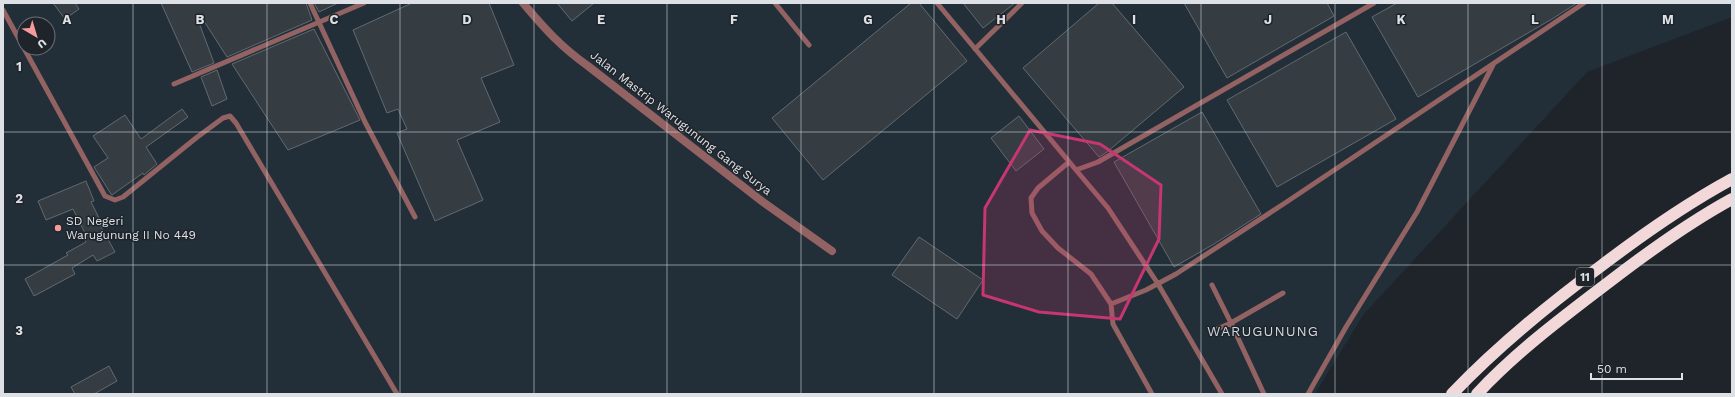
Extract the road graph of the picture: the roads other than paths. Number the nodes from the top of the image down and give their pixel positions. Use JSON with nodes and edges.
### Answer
{"nodes":[{"id":1,"x":310,"y":3,"type":"edge"},
{"id":2,"x":364,"y":3,"type":"edge"},
{"id":3,"x":523,"y":3,"type":"edge"},
{"id":4,"x":775,"y":3,"type":"edge"},
{"id":5,"x":937,"y":3,"type":"edge"},
{"id":6,"x":1022,"y":3,"type":"edge"},
{"id":7,"x":1374,"y":3,"type":"edge"},
{"id":8,"x":1584,"y":3,"type":"edge"},
{"id":9,"x":3,"y":10,"type":"edge"},
{"id":10,"x":319,"y":23,"type":"junction"},
{"id":11,"x":809,"y":45,"type":"dead end"},
{"id":12,"x":975,"y":49,"type":"junction"},
{"id":13,"x":1493,"y":64,"type":"junction"},
{"id":14,"x":174,"y":84,"type":"dead end"},
{"id":15,"x":1069,"y":162,"type":"junction"},
{"id":16,"x":1076,"y":170,"type":"junction"},
{"id":17,"x":1732,"y":179,"type":"edge"},
{"id":18,"x":1732,"y":199,"type":"edge"},
{"id":19,"x":415,"y":217,"type":"dead end"},
{"id":20,"x":832,"y":251,"type":"dead end"},
{"id":21,"x":1158,"y":284,"type":"junction"},
{"id":22,"x":1212,"y":285,"type":"dead end"},
{"id":23,"x":1283,"y":293,"type":"dead end"},
{"id":24,"x":1111,"y":304,"type":"junction"},
{"id":25,"x":1230,"y":323,"type":"junction"},
{"id":26,"x":1216,"y":330,"type":"dead end"},
{"id":27,"x":397,"y":394,"type":"edge"},
{"id":28,"x":1152,"y":394,"type":"edge"},
{"id":29,"x":1222,"y":394,"type":"edge"},
{"id":30,"x":1264,"y":394,"type":"edge"},
{"id":31,"x":1308,"y":394,"type":"edge"},
{"id":32,"x":1452,"y":394,"type":"edge"},
{"id":33,"x":1477,"y":394,"type":"edge"}],
"edges":[{"from":1,"to":10,"type":"lane"},
{"from":2,"to":10,"type":"lane"},
{"from":3,"to":20,"type":"street","name":"Jalan Mastrip Warugunung Gang Surya"},
{"from":4,"to":11,"type":"lane"},
{"from":5,"to":12,"type":"lane"},
{"from":6,"to":12,"type":"lane"},
{"from":7,"to":16,"type":"lane"},
{"from":8,"to":13,"type":"lane"},
{"from":9,"to":27,"type":"lane"},
{"from":10,"to":14,"type":"lane"},
{"from":10,"to":19,"type":"lane"},
{"from":12,"to":15,"type":"lane"},
{"from":13,"to":21,"type":"lane"},
{"from":13,"to":31,"type":"lane"},
{"from":15,"to":16,"type":"lane"},
{"from":15,"to":24,"type":"lane"},
{"from":16,"to":21,"type":"lane"},
{"from":17,"to":32,"type":"highway","number":"11"},
{"from":18,"to":33,"type":"highway","number":"11"},
{"from":21,"to":24,"type":"lane"},
{"from":21,"to":29,"type":"lane"},
{"from":22,"to":25,"type":"lane"},
{"from":23,"to":25,"type":"lane"},
{"from":24,"to":28,"type":"lane"},
{"from":25,"to":26,"type":"lane"},
{"from":25,"to":30,"type":"lane"}]}
